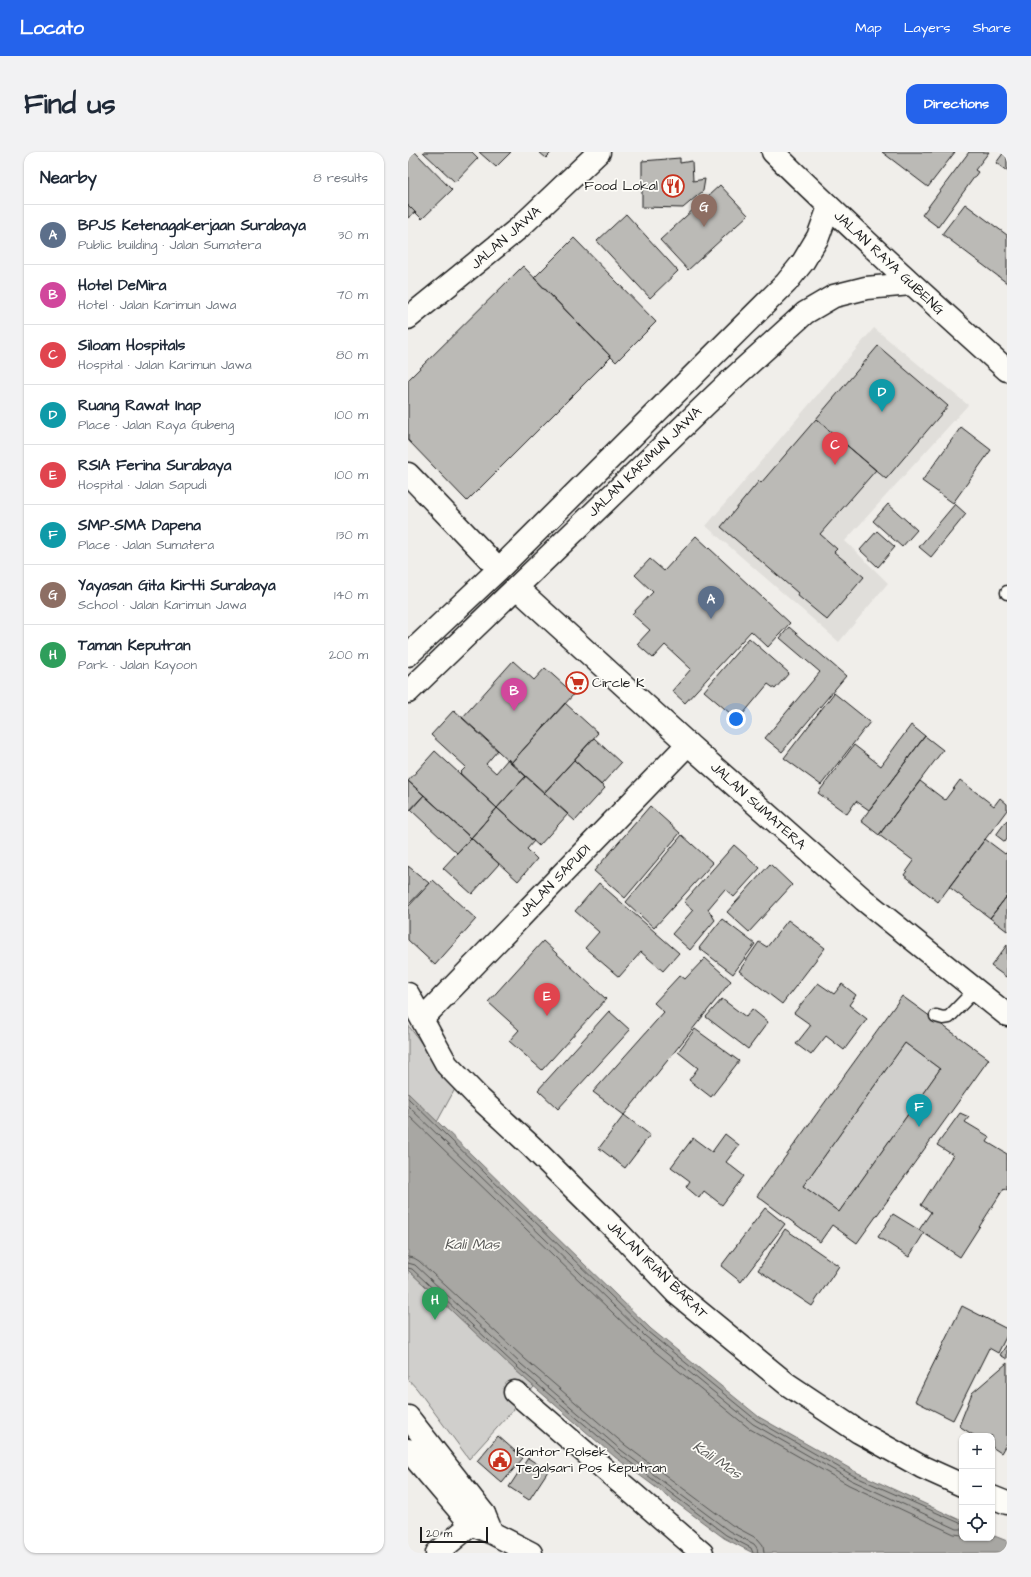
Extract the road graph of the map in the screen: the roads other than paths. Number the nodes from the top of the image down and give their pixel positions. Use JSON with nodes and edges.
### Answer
{"nodes":[{"id":1,"x":599,"y":152,"type":"edge"},
{"id":2,"x":773,"y":152,"type":"edge"},
{"id":3,"x":829,"y":207,"type":"junction"},
{"id":4,"x":911,"y":284,"type":"junction"},
{"id":5,"x":408,"y":318,"type":"edge"},
{"id":6,"x":706,"y":363,"type":"junction"},
{"id":7,"x":1007,"y":370,"type":"edge"},
{"id":8,"x":728,"y":383,"type":"junction"},
{"id":9,"x":408,"y":474,"type":"edge"},
{"id":10,"x":499,"y":569,"type":"junction"},
{"id":11,"x":516,"y":588,"type":"junction"},
{"id":12,"x":408,"y":655,"type":"edge"},
{"id":13,"x":408,"y":692,"type":"edge"},
{"id":14,"x":688,"y":744,"type":"junction"},
{"id":15,"x":976,"y":989,"type":"junction"},
{"id":16,"x":408,"y":994,"type":"edge"},
{"id":17,"x":1007,"y":1015,"type":"edge"},
{"id":18,"x":936,"y":1016,"type":"dead end"},
{"id":19,"x":422,"y":1018,"type":"junction"},
{"id":20,"x":515,"y":1392,"type":"dead end"},
{"id":21,"x":408,"y":1417,"type":"edge"},
{"id":22,"x":408,"y":1450,"type":"edge"},
{"id":23,"x":959,"y":1484,"type":"edge"},
{"id":24,"x":995,"y":1498,"type":"edge"},
{"id":25,"x":1007,"y":1502,"type":"edge"},
{"id":26,"x":482,"y":1523,"type":"junction"},
{"id":27,"x":436,"y":1553,"type":"edge"},
{"id":28,"x":531,"y":1553,"type":"edge"},
{"id":29,"x":702,"y":1553,"type":"edge"}],
"edges":[{"from":1,"to":5,"type":"main road","name":"JALAN JAWA"},
{"from":2,"to":3,"type":"main road","name":"JALAN RAYA GUBENG"},
{"from":3,"to":4,"type":"main road","name":"JALAN RAYA GUBENG"},
{"from":3,"to":6,"type":"main road","name":"JALAN KARIMUN JAWA"},
{"from":4,"to":7,"type":"main road","name":"JALAN RAYA GUBENG"},
{"from":4,"to":8,"type":"main road","name":"JALAN KARIMUN JAWA"},
{"from":6,"to":8,"type":"main road"},
{"from":6,"to":10,"type":"main road","name":"JALAN KARIMUN JAWA"},
{"from":8,"to":11,"type":"main road","name":"JALAN KARIMUN JAWA"},
{"from":9,"to":10,"type":"main road"},
{"from":10,"to":12,"type":"main road","name":"JALAN KARIMUN JAWA"},
{"from":11,"to":13,"type":"main road","name":"JALAN KARIMUN JAWA"},
{"from":11,"to":14,"type":"main road","name":"JALAN SUMATERA"},
{"from":14,"to":15,"type":"main road","name":"JALAN SUMATERA"},
{"from":14,"to":19,"type":"main road","name":"JALAN SAPUDI"},
{"from":15,"to":17,"type":"main road","name":"JALAN SUMATERA"},
{"from":15,"to":18,"type":"lane"},
{"from":16,"to":19,"type":"main road","name":"JALAN IRIAN BARAT"},
{"from":19,"to":23,"type":"main road","name":"JALAN IRIAN BARAT"},
{"from":20,"to":29,"type":"main road"},
{"from":21,"to":26,"type":"main road"},
{"from":22,"to":26,"type":"main road"},
{"from":24,"to":25,"type":"main road"},
{"from":26,"to":27,"type":"main road"},
{"from":26,"to":28,"type":"main road"}]}
